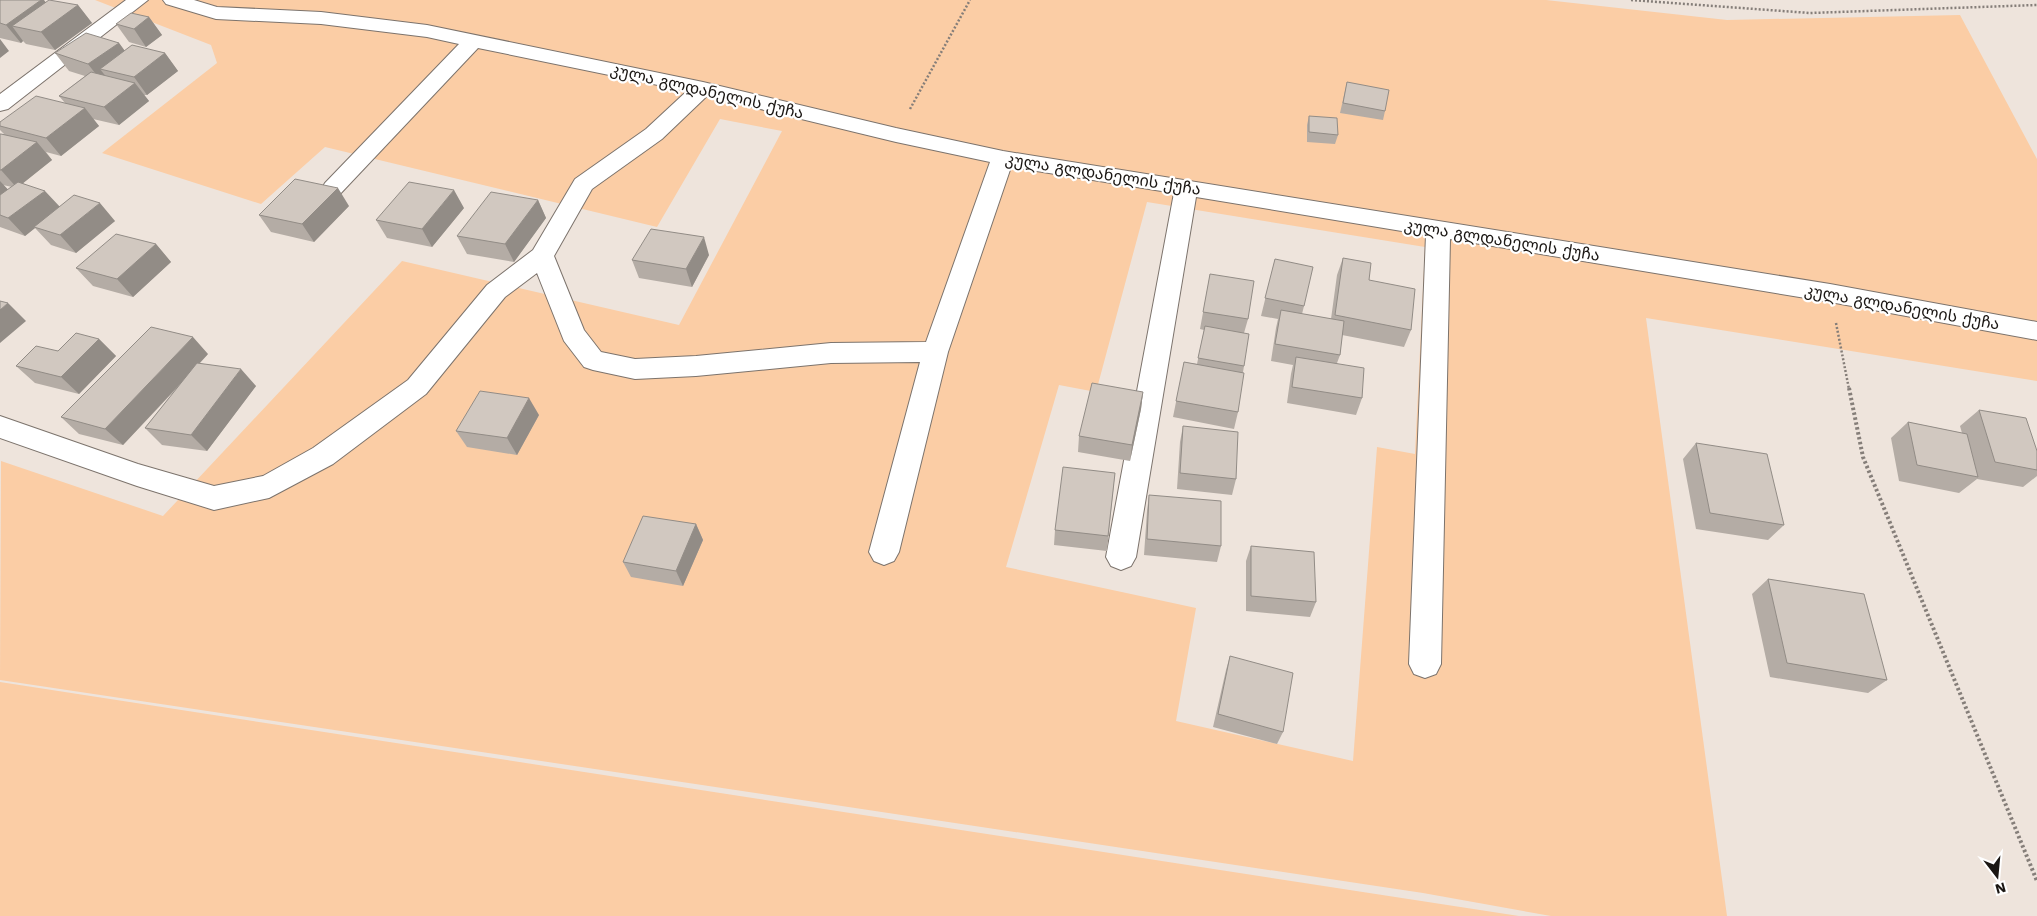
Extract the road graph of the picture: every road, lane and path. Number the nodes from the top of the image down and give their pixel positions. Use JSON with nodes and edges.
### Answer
{"nodes":[{"id":1,"x":138,"y":0,"type":"edge"},
{"id":2,"x":173,"y":0,"type":"edge"},
{"id":3,"x":970,"y":0,"type":"edge"},
{"id":4,"x":1631,"y":0,"type":"edge"},
{"id":5,"x":2037,"y":5,"type":"edge"},
{"id":6,"x":473,"y":40,"type":"junction"},
{"id":7,"x":703,"y":88,"type":"junction"},
{"id":8,"x":0,"y":104,"type":"edge"},
{"id":9,"x":896,"y":135,"type":"junction"},
{"id":10,"x":1003,"y":158,"type":"junction"},
{"id":11,"x":333,"y":188,"type":"edge"},
{"id":12,"x":1186,"y":188,"type":"junction"},
{"id":13,"x":1438,"y":230,"type":"junction"},
{"id":14,"x":542,"y":256,"type":"junction"},
{"id":15,"x":1830,"y":294,"type":"junction"},
{"id":16,"x":2037,"y":331,"type":"edge"},
{"id":17,"x":935,"y":352,"type":"junction"},
{"id":18,"x":0,"y":427,"type":"edge"},
{"id":19,"x":884,"y":552,"type":"dead end"},
{"id":20,"x":1121,"y":557,"type":"dead end"},
{"id":21,"x":1425,"y":664,"type":"dead end"},
{"id":22,"x":2037,"y":881,"type":"edge"}],
"edges":[{"from":1,"to":8,"type":"street"},
{"from":2,"to":6,"type":"street","name":"კულა გლდანელის ქუჩა"},
{"from":3,"to":9,"type":"path"},
{"from":4,"to":5,"type":"path"},
{"from":6,"to":7,"type":"street","name":"კულა გლდანელის ქუჩა"},
{"from":6,"to":11,"type":"street"},
{"from":7,"to":9,"type":"street","name":"კულა გლდანელის ქუჩა"},
{"from":7,"to":14,"type":"street"},
{"from":9,"to":10,"type":"street","name":"კულა გლდანელის ქუჩა"},
{"from":10,"to":12,"type":"street","name":"კულა გლდანელის ქუჩა"},
{"from":10,"to":17,"type":"street"},
{"from":12,"to":13,"type":"street","name":"კულა გლდანელის ქუჩა"},
{"from":12,"to":20,"type":"street"},
{"from":13,"to":15,"type":"street","name":"კულა გლდანელის ქუჩა"},
{"from":13,"to":21,"type":"street"},
{"from":14,"to":17,"type":"street"},
{"from":14,"to":18,"type":"street"},
{"from":15,"to":16,"type":"street","name":"კულა გლდანელის ქუჩა"},
{"from":15,"to":22,"type":"path"},
{"from":17,"to":19,"type":"street"}]}
